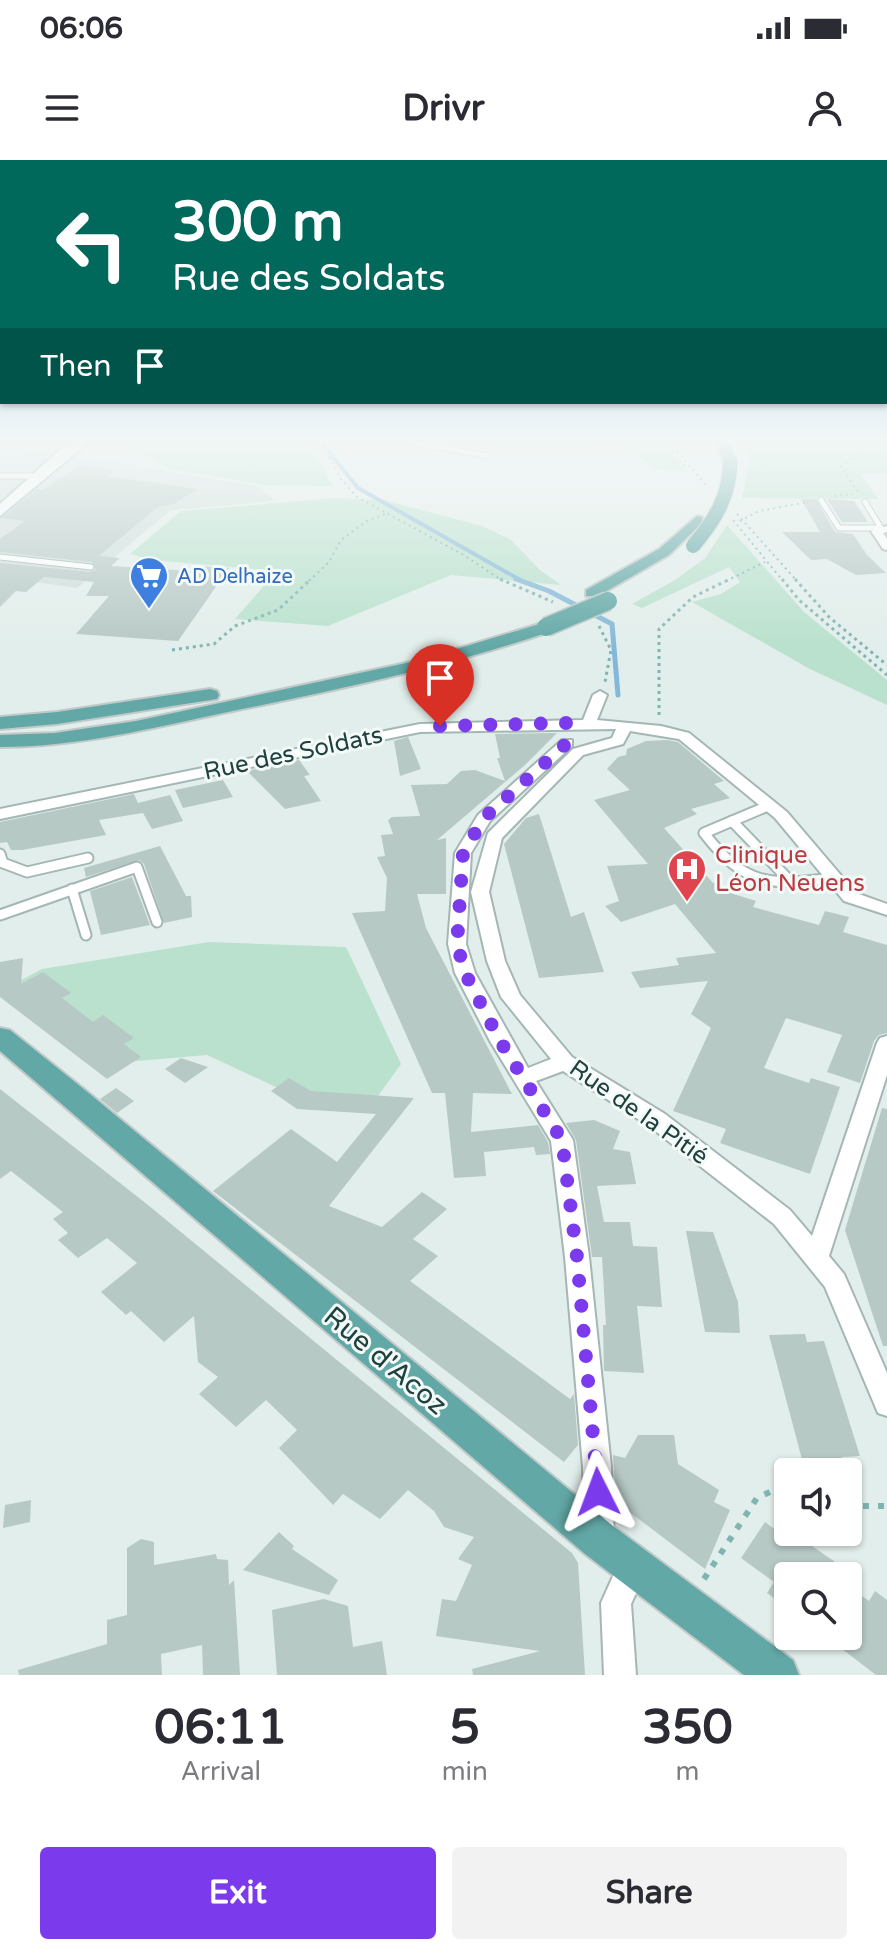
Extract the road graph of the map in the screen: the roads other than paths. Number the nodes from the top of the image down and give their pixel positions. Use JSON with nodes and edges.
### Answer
{"nodes":[{"id":1,"x":703,"y":508,"type":"edge"},
{"id":2,"x":720,"y":508,"type":"edge"},
{"id":3,"x":827,"y":508,"type":"edge"},
{"id":4,"x":869,"y":508,"type":"edge"},
{"id":5,"x":884,"y":528,"type":"edge"},
{"id":6,"x":887,"y":547,"type":"edge"},
{"id":7,"x":0,"y":557,"type":"edge"},
{"id":8,"x":91,"y":567,"type":"dead end"},
{"id":9,"x":600,"y":597,"type":"junction"},
{"id":10,"x":539,"y":622,"type":"junction"},
{"id":11,"x":600,"y":695,"type":"road end"},
{"id":12,"x":589,"y":722,"type":"junction"},
{"id":13,"x":0,"y":723,"type":"edge"},
{"id":14,"x":625,"y":726,"type":"junction"},
{"id":15,"x":571,"y":739,"type":"junction"},
{"id":16,"x":0,"y":741,"type":"edge"},
{"id":17,"x":770,"y":805,"type":"junction"},
{"id":18,"x":0,"y":814,"type":"edge"},
{"id":19,"x":732,"y":821,"type":"junction"},
{"id":20,"x":0,"y":854,"type":"edge"},
{"id":21,"x":88,"y":858,"type":"dead end"},
{"id":22,"x":833,"y":878,"type":"junction"},
{"id":23,"x":791,"y":883,"type":"junction"},
{"id":24,"x":72,"y":889,"type":"junction"},
{"id":25,"x":887,"y":910,"type":"edge"},
{"id":26,"x":0,"y":915,"type":"edge"},
{"id":27,"x":157,"y":922,"type":"dead end"},
{"id":28,"x":86,"y":935,"type":"dead end"},
{"id":29,"x":0,"y":1037,"type":"edge"},
{"id":30,"x":887,"y":1043,"type":"edge"},
{"id":31,"x":565,"y":1062,"type":"junction"},
{"id":32,"x":523,"y":1078,"type":"junction"},
{"id":33,"x":816,"y":1258,"type":"junction"},
{"id":34,"x":887,"y":1404,"type":"edge"},
{"id":35,"x":599,"y":1540,"type":"junction"},
{"id":36,"x":633,"y":1567,"type":"junction"},
{"id":37,"x":620,"y":1675,"type":"edge"},
{"id":38,"x":778,"y":1675,"type":"edge"}],
"edges":[{"from":1,"to":9,"type":"main road"},
{"from":2,"to":9,"type":"main road","bridge":true},
{"from":3,"to":5,"type":"lane"},
{"from":4,"to":5,"type":"lane"},
{"from":5,"to":6,"type":"street"},
{"from":7,"to":8,"type":"lane"},
{"from":9,"to":10,"type":"main road","bridge":true},
{"from":10,"to":13,"type":"main road"},
{"from":10,"to":16,"type":"main road"},
{"from":11,"to":12,"type":"street"},
{"from":12,"to":14,"type":"street","name":"Rue des Soldats"},
{"from":12,"to":15,"type":"street","name":"Rue des Soldats"},
{"from":14,"to":15,"type":"street","name":"Rue de la Pitié"},
{"from":14,"to":17,"type":"street","name":"Rue des Soldats"},
{"from":15,"to":18,"type":"street","name":"Rue des Soldats"},
{"from":15,"to":31,"type":"street","name":"Rue de la Pitié"},
{"from":15,"to":32,"type":"street"},
{"from":17,"to":19,"type":"lane"},
{"from":17,"to":22,"type":"street","name":"Rue des Soldats"},
{"from":19,"to":23,"type":"lane"},
{"from":19,"to":23,"type":"lane"},
{"from":20,"to":21,"type":"lane"},
{"from":22,"to":23,"type":"lane"},
{"from":22,"to":25,"type":"street","name":"Rue des Soldats"},
{"from":24,"to":26,"type":"lane"},
{"from":24,"to":27,"type":"lane"},
{"from":24,"to":28,"type":"lane"},
{"from":29,"to":35,"type":"main road","name":"Rue d'Acoz"},
{"from":30,"to":33,"type":"street"},
{"from":31,"to":32,"type":"street"},
{"from":31,"to":33,"type":"street","name":"Rue de la Pitié"},
{"from":32,"to":35,"type":"street"},
{"from":33,"to":34,"type":"street","name":"Rue de la Pitié"},
{"from":35,"to":36,"type":"main road","name":"Rue d'Acoz"},
{"from":36,"to":37,"type":"street"},
{"from":36,"to":38,"type":"main road","name":"Rue d'Acoz"}]}
